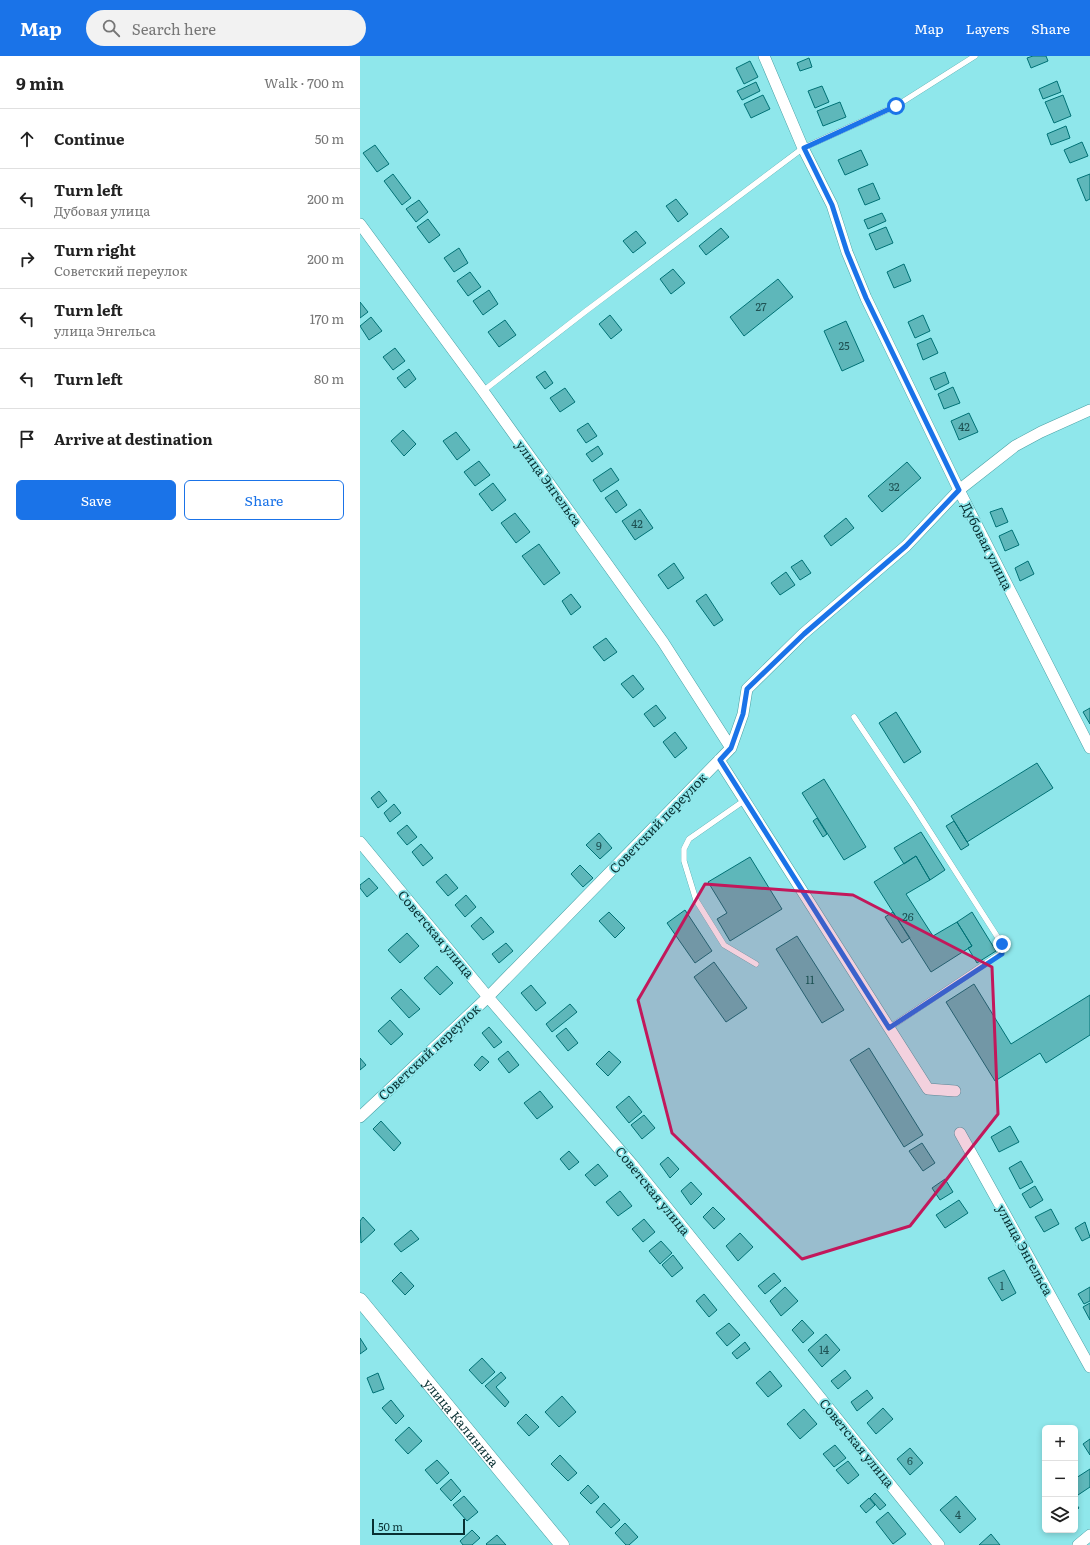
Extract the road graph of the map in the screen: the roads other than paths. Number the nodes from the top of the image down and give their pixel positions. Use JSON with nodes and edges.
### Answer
{"nodes":[{"id":1,"x":764,"y":56,"type":"edge"},
{"id":2,"x":974,"y":56,"type":"edge"},
{"id":3,"x":804,"y":148,"type":"junction"},
{"id":4,"x":360,"y":224,"type":"edge"},
{"id":5,"x":483,"y":391,"type":"junction"},
{"id":6,"x":1090,"y":410,"type":"edge"},
{"id":7,"x":959,"y":490,"type":"junction"},
{"id":8,"x":854,"y":717,"type":"dead end"},
{"id":9,"x":731,"y":748,"type":"junction"},
{"id":10,"x":1090,"y":748,"type":"edge"},
{"id":11,"x":720,"y":760,"type":"junction"},
{"id":12,"x":745,"y":800,"type":"junction"},
{"id":13,"x":360,"y":842,"type":"edge"},
{"id":14,"x":756,"y":964,"type":"dead end"},
{"id":15,"x":488,"y":997,"type":"junction"},
{"id":16,"x":889,"y":1028,"type":"junction"},
{"id":17,"x":955,"y":1091,"type":"dead end"},
{"id":18,"x":360,"y":1117,"type":"edge"},
{"id":19,"x":960,"y":1133,"type":"dead end"},
{"id":20,"x":360,"y":1300,"type":"edge"},
{"id":21,"x":1090,"y":1367,"type":"edge"},
{"id":22,"x":1090,"y":1535,"type":"edge"},
{"id":23,"x":562,"y":1545,"type":"edge"},
{"id":24,"x":939,"y":1545,"type":"edge"},
{"id":25,"x":1078,"y":1545,"type":"edge"}],
"edges":[{"from":1,"to":3,"type":"street","name":"Дубовая улица"},
{"from":2,"to":3,"type":"lane"},
{"from":3,"to":5,"type":"lane"},
{"from":3,"to":7,"type":"street","name":"Дубовая улица"},
{"from":4,"to":5,"type":"street","name":"улица Энгельса"},
{"from":5,"to":9,"type":"street","name":"улица Энгельса"},
{"from":6,"to":7,"type":"street","name":"Советский переулок"},
{"from":7,"to":9,"type":"street","name":"Советский переулок"},
{"from":7,"to":10,"type":"street","name":"Дубовая улица"},
{"from":8,"to":16,"type":"lane"},
{"from":9,"to":11,"type":"street","name":"Советский переулок"},
{"from":11,"to":12,"type":"street"},
{"from":11,"to":15,"type":"street","name":"Советский переулок"},
{"from":12,"to":14,"type":"lane"},
{"from":12,"to":16,"type":"street"},
{"from":13,"to":15,"type":"street","name":"Советская улица"},
{"from":15,"to":18,"type":"street","name":"Советский переулок"},
{"from":15,"to":24,"type":"street","name":"Советская улица"},
{"from":16,"to":17,"type":"street"},
{"from":19,"to":21,"type":"street","name":"улица Энгельса"},
{"from":20,"to":23,"type":"street","name":"улица Калинина"},
{"from":22,"to":25,"type":"street"}]}
